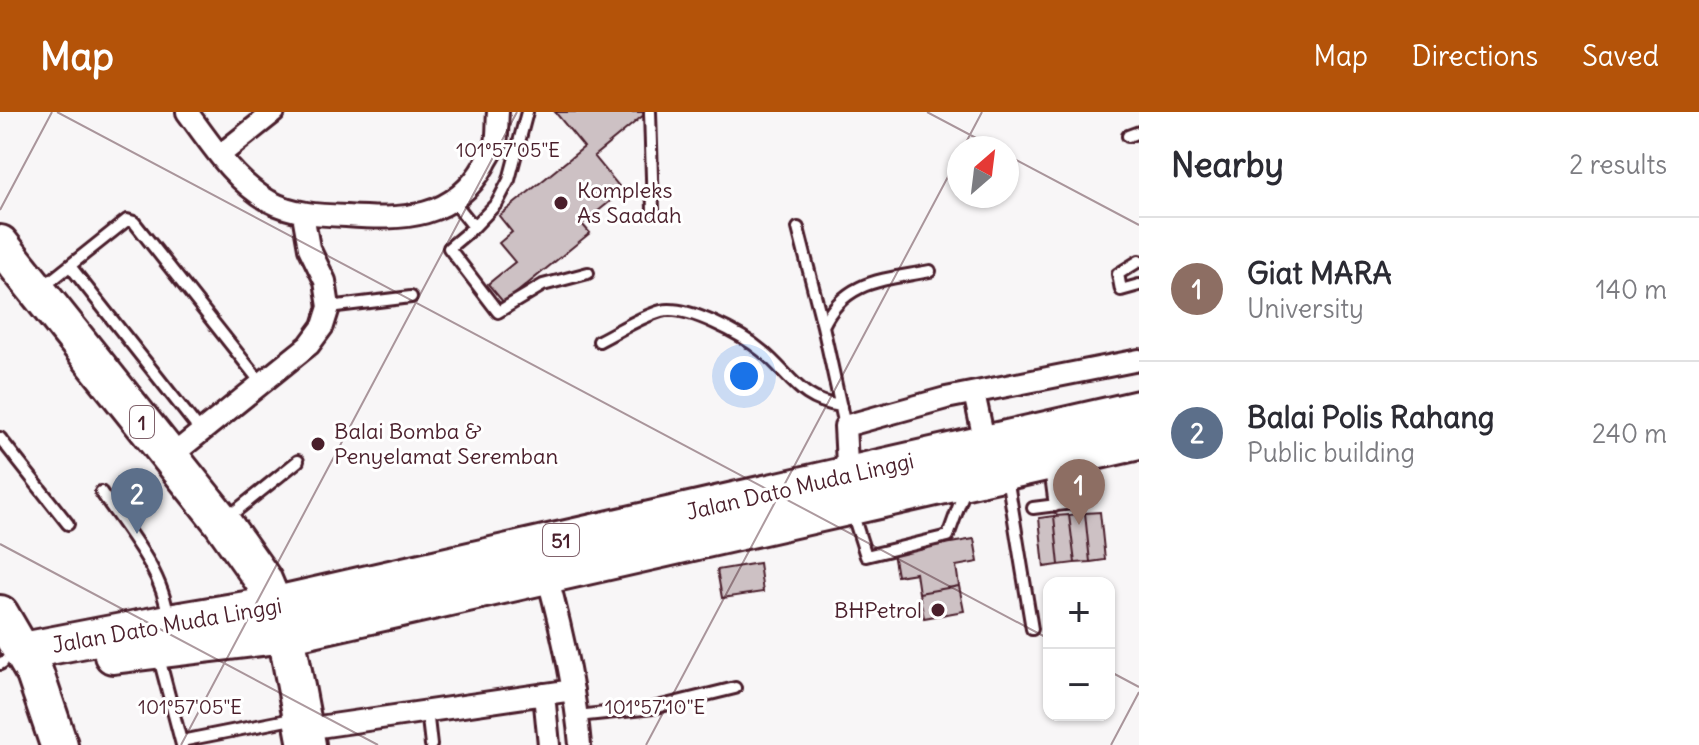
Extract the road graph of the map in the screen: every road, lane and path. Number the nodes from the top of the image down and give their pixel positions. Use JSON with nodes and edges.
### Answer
{"nodes":[{"id":1,"x":187,"y":112,"type":"edge"},
{"id":2,"x":274,"y":112,"type":"edge"},
{"id":3,"x":498,"y":112,"type":"edge"},
{"id":4,"x":527,"y":112,"type":"edge"},
{"id":5,"x":650,"y":112,"type":"edge"},
{"id":6,"x":220,"y":155,"type":"junction"},
{"id":7,"x":454,"y":202,"type":"junction"},
{"id":8,"x":653,"y":210,"type":"dead end"},
{"id":9,"x":303,"y":214,"type":"junction"},
{"id":10,"x":474,"y":227,"type":"junction"},
{"id":11,"x":798,"y":228,"type":"dead end"},
{"id":12,"x":0,"y":244,"type":"edge"},
{"id":13,"x":1139,"y":261,"type":"edge"},
{"id":14,"x":70,"y":266,"type":"junction"},
{"id":15,"x":930,"y":271,"type":"dead end"},
{"id":16,"x":588,"y":273,"type":"dead end"},
{"id":17,"x":1139,"y":285,"type":"edge"},
{"id":18,"x":38,"y":291,"type":"junction"},
{"id":19,"x":411,"y":297,"type":"dead end"},
{"id":20,"x":329,"y":307,"type":"junction"},
{"id":21,"x":823,"y":326,"type":"junction"},
{"id":22,"x":599,"y":341,"type":"dead end"},
{"id":23,"x":1139,"y":360,"type":"edge"},
{"id":24,"x":262,"y":384,"type":"junction"},
{"id":25,"x":974,"y":393,"type":"junction"},
{"id":26,"x":1139,"y":409,"type":"edge"},
{"id":27,"x":843,"y":416,"type":"junction"},
{"id":28,"x":201,"y":432,"type":"junction"},
{"id":29,"x":0,"y":438,"type":"edge"},
{"id":30,"x":1139,"y":441,"type":"edge"},
{"id":31,"x":170,"y":457,"type":"junction"},
{"id":32,"x":996,"y":458,"type":"junction"},
{"id":33,"x":298,"y":461,"type":"dead end"},
{"id":34,"x":1049,"y":462,"type":"junction"},
{"id":35,"x":968,"y":480,"type":"junction"},
{"id":36,"x":849,"y":491,"type":"junction"},
{"id":37,"x":101,"y":492,"type":"dead end"},
{"id":38,"x":1080,"y":502,"type":"dead end"},
{"id":39,"x":1055,"y":506,"type":"junction"},
{"id":40,"x":1033,"y":508,"type":"dead end"},
{"id":41,"x":222,"y":522,"type":"junction"},
{"id":42,"x":68,"y":524,"type":"dead end"},
{"id":43,"x":547,"y":575,"type":"junction"},
{"id":44,"x":0,"y":614,"type":"edge"},
{"id":45,"x":281,"y":620,"type":"junction"},
{"id":46,"x":1032,"y":629,"type":"dead end"},
{"id":47,"x":163,"y":636,"type":"junction"},
{"id":48,"x":7,"y":658,"type":"edge"},
{"id":49,"x":735,"y":688,"type":"dead end"},
{"id":50,"x":573,"y":690,"type":"junction"},
{"id":51,"x":544,"y":694,"type":"junction"},
{"id":52,"x":427,"y":710,"type":"junction"},
{"id":53,"x":577,"y":716,"type":"junction"},
{"id":54,"x":305,"y":730,"type":"edge"},
{"id":55,"x":182,"y":743,"type":"edge"},
{"id":56,"x":38,"y":745,"type":"edge"},
{"id":57,"x":59,"y":745,"type":"edge"},
{"id":58,"x":431,"y":745,"type":"edge"},
{"id":59,"x":549,"y":745,"type":"edge"},
{"id":60,"x":580,"y":745,"type":"edge"}],
"edges":[{"from":1,"to":6,"type":"street"},
{"from":2,"to":6,"type":"street"},
{"from":3,"to":7,"type":"street"},
{"from":4,"to":10,"type":"lane"},
{"from":5,"to":8,"type":"lane"},
{"from":6,"to":9,"type":"street"},
{"from":7,"to":9,"type":"street"},
{"from":7,"to":10,"type":"lane"},
{"from":9,"to":20,"type":"street"},
{"from":10,"to":16,"type":"lane"},
{"from":11,"to":21,"type":"lane"},
{"from":12,"to":18,"type":"highway","number":"1"},
{"from":13,"to":17,"type":"lane"},
{"from":14,"to":18,"type":"lane"},
{"from":14,"to":24,"type":"lane"},
{"from":14,"to":28,"type":"lane"},
{"from":15,"to":21,"type":"lane"},
{"from":18,"to":31,"type":"highway","number":"1"},
{"from":19,"to":20,"type":"lane"},
{"from":20,"to":24,"type":"street"},
{"from":21,"to":27,"type":"lane"},
{"from":22,"to":27,"type":"lane"},
{"from":23,"to":25,"type":"street"},
{"from":24,"to":28,"type":"street"},
{"from":25,"to":27,"type":"street"},
{"from":25,"to":32,"type":"street"},
{"from":26,"to":32,"type":"highway","name":"Jalan Dato Muda Linggi","number":"51"},
{"from":27,"to":36,"type":"street"},
{"from":28,"to":31,"type":"street"},
{"from":29,"to":42,"type":"lane"},
{"from":30,"to":34,"type":"highway","name":"Jalan Dato Muda Linggi","number":"51"},
{"from":31,"to":41,"type":"highway","number":"1"},
{"from":32,"to":34,"type":"highway","name":"Jalan Dato Muda Linggi","number":"51"},
{"from":32,"to":35,"type":"highway","name":"Jalan Dato Muda Linggi","number":"51"},
{"from":32,"to":36,"type":"highway","name":"Jalan Dato Muda Linggi","number":"51"},
{"from":32,"to":46,"type":"lane"},
{"from":33,"to":41,"type":"lane"},
{"from":34,"to":39,"type":"lane"},
{"from":35,"to":36,"type":"highway","name":"Jalan Dato Muda Linggi","number":"51"},
{"from":35,"to":36,"type":"lane"},
{"from":36,"to":43,"type":"highway","name":"Jalan Dato Muda Linggi","number":"51"},
{"from":36,"to":45,"type":"highway","name":"Jalan Dato Muda Linggi","number":"51"},
{"from":37,"to":47,"type":"lane"},
{"from":38,"to":39,"type":"lane"},
{"from":39,"to":40,"type":"lane"},
{"from":41,"to":45,"type":"highway","number":"1"},
{"from":43,"to":45,"type":"highway","name":"Jalan Dato Muda Linggi","number":"51"},
{"from":43,"to":50,"type":"street"},
{"from":44,"to":48,"type":"highway"},
{"from":45,"to":47,"type":"highway","name":"Jalan Dato Muda Linggi","number":"51"},
{"from":45,"to":54,"type":"highway","number":"1"},
{"from":47,"to":48,"type":"highway","name":"Jalan Dato Muda Linggi","number":"51"},
{"from":47,"to":55,"type":"lane"},
{"from":48,"to":56,"type":"highway"},
{"from":48,"to":57,"type":"highway"},
{"from":49,"to":53,"type":"lane"},
{"from":50,"to":51,"type":"street"},
{"from":50,"to":53,"type":"street"},
{"from":51,"to":52,"type":"street"},
{"from":51,"to":59,"type":"street"},
{"from":52,"to":54,"type":"street"},
{"from":52,"to":58,"type":"lane"},
{"from":53,"to":60,"type":"street"},
{"from":54,"to":55,"type":"lane"}]}
